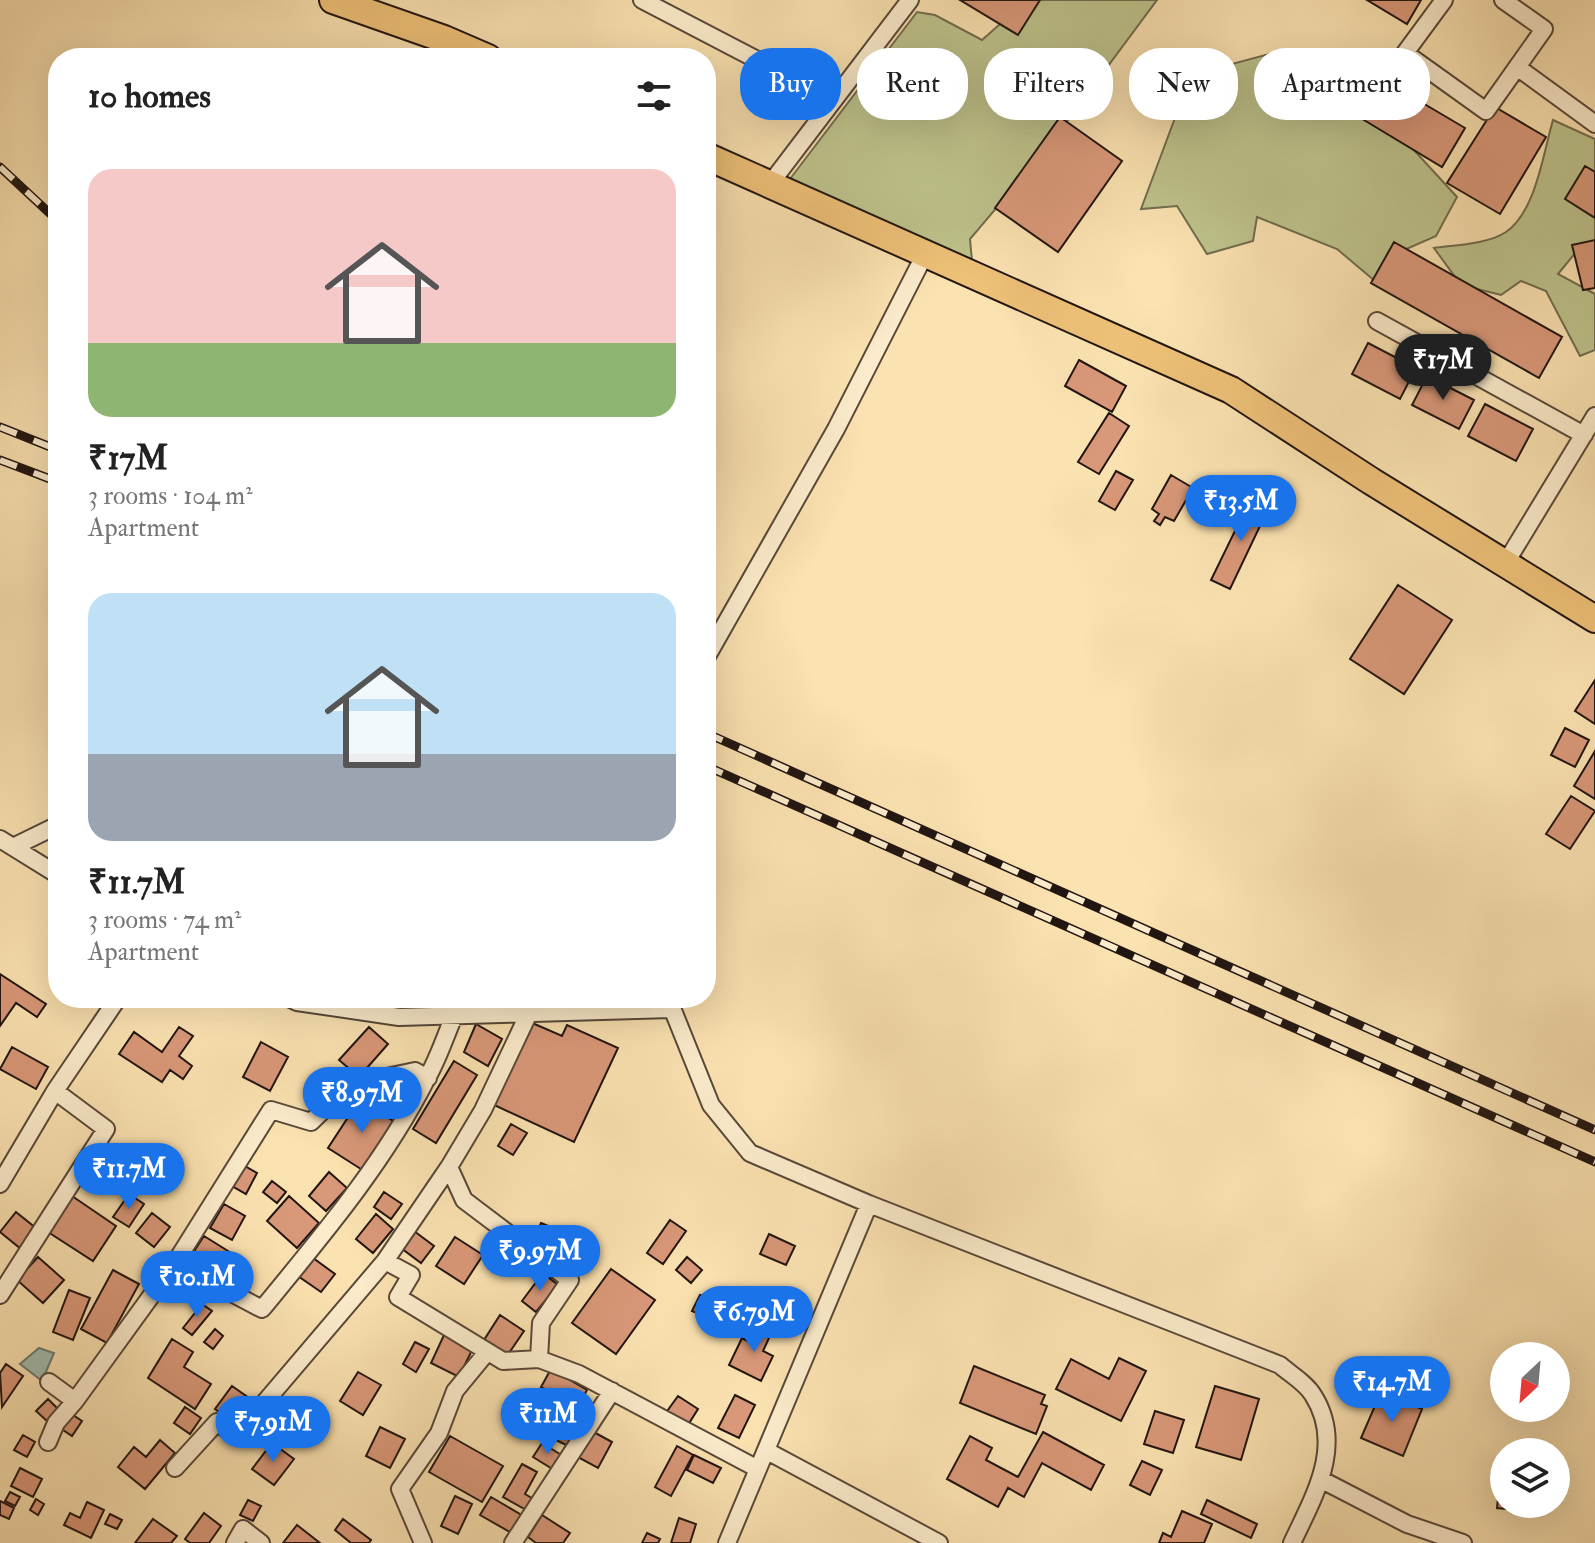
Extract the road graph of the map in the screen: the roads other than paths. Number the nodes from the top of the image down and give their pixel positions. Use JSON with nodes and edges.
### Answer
{"nodes":[{"id":1,"x":333,"y":0,"type":"edge"},
{"id":2,"x":642,"y":0,"type":"edge"},
{"id":3,"x":910,"y":0,"type":"edge"},
{"id":4,"x":1444,"y":0,"type":"edge"},
{"id":5,"x":1503,"y":0,"type":"edge"},
{"id":6,"x":465,"y":48,"type":"edge"},
{"id":7,"x":740,"y":51,"type":"edge"},
{"id":8,"x":1517,"y":67,"type":"junction"},
{"id":9,"x":841,"y":91,"type":"edge"},
{"id":10,"x":819,"y":120,"type":"edge"},
{"id":11,"x":1595,"y":124,"type":"edge"},
{"id":12,"x":716,"y":160,"type":"edge"},
{"id":13,"x":770,"y":184,"type":"junction"},
{"id":14,"x":925,"y":254,"type":"junction"},
{"id":15,"x":1377,"y":321,"type":"dead end"},
{"id":16,"x":1595,"y":416,"type":"edge"},
{"id":17,"x":1584,"y":435,"type":"junction"},
{"id":18,"x":1505,"y":564,"type":"junction"},
{"id":19,"x":1595,"y":619,"type":"edge"},
{"id":20,"x":716,"y":640,"type":"edge"},
{"id":21,"x":48,"y":828,"type":"edge"},
{"id":22,"x":6,"y":843,"type":"edge"},
{"id":23,"x":48,"y":869,"type":"edge"},
{"id":24,"x":111,"y":1008,"type":"edge"},
{"id":25,"x":338,"y":1008,"type":"edge"},
{"id":26,"x":618,"y":1008,"type":"edge"},
{"id":27,"x":672,"y":1008,"type":"edge"},
{"id":28,"x":528,"y":1015,"type":"junction"},
{"id":29,"x":454,"y":1016,"type":"junction"},
{"id":30,"x":428,"y":1078,"type":"junction"},
{"id":31,"x":55,"y":1091,"type":"junction"},
{"id":32,"x":449,"y":1167,"type":"junction"},
{"id":33,"x":0,"y":1184,"type":"edge"},
{"id":34,"x":869,"y":1204,"type":"junction"},
{"id":35,"x":385,"y":1261,"type":"junction"},
{"id":36,"x":175,"y":1263,"type":"junction"},
{"id":37,"x":0,"y":1295,"type":"edge"},
{"id":38,"x":483,"y":1357,"type":"dead end"},
{"id":39,"x":539,"y":1359,"type":"junction"},
{"id":40,"x":49,"y":1382,"type":"dead end"},
{"id":41,"x":612,"y":1391,"type":"junction"},
{"id":42,"x":75,"y":1401,"type":"junction"},
{"id":43,"x":48,"y":1442,"type":"dead end"},
{"id":44,"x":767,"y":1451,"type":"junction"},
{"id":45,"x":175,"y":1468,"type":"dead end"},
{"id":46,"x":758,"y":1469,"type":"junction"},
{"id":47,"x":1322,"y":1480,"type":"junction"},
{"id":48,"x":235,"y":1543,"type":"edge"},
{"id":49,"x":261,"y":1543,"type":"edge"},
{"id":50,"x":423,"y":1543,"type":"edge"},
{"id":51,"x":513,"y":1543,"type":"edge"},
{"id":52,"x":727,"y":1543,"type":"edge"},
{"id":53,"x":939,"y":1543,"type":"edge"},
{"id":54,"x":1292,"y":1543,"type":"edge"},
{"id":55,"x":1463,"y":1543,"type":"edge"}],
"edges":[{"from":1,"to":6,"type":"main road"},
{"from":2,"to":7,"type":"street"},
{"from":3,"to":9,"type":"street"},
{"from":4,"to":8,"type":"street"},
{"from":5,"to":8,"type":"street"},
{"from":8,"to":11,"type":"street"},
{"from":10,"to":13,"type":"street"},
{"from":12,"to":13,"type":"main road"},
{"from":13,"to":14,"type":"main road"},
{"from":14,"to":18,"type":"main road"},
{"from":14,"to":20,"type":"street"},
{"from":15,"to":17,"type":"street"},
{"from":16,"to":17,"type":"street"},
{"from":17,"to":18,"type":"street"},
{"from":18,"to":19,"type":"main road"},
{"from":21,"to":22,"type":"street"},
{"from":22,"to":23,"type":"street"},
{"from":24,"to":31,"type":"street"},
{"from":25,"to":29,"type":"street"},
{"from":26,"to":28,"type":"street"},
{"from":27,"to":34,"type":"street"},
{"from":28,"to":29,"type":"street"},
{"from":28,"to":32,"type":"street"},
{"from":29,"to":30,"type":"street"},
{"from":30,"to":36,"type":"street"},
{"from":30,"to":36,"type":"street"},
{"from":31,"to":33,"type":"street"},
{"from":31,"to":37,"type":"street"},
{"from":32,"to":35,"type":"street"},
{"from":32,"to":39,"type":"street"},
{"from":34,"to":44,"type":"street"},
{"from":34,"to":47,"type":"street"},
{"from":35,"to":39,"type":"street"},
{"from":35,"to":45,"type":"street"},
{"from":36,"to":42,"type":"street"},
{"from":38,"to":50,"type":"street"},
{"from":39,"to":41,"type":"street"},
{"from":40,"to":42,"type":"street"},
{"from":41,"to":46,"type":"street"},
{"from":41,"to":51,"type":"street"},
{"from":42,"to":43,"type":"street"},
{"from":44,"to":46,"type":"street"},
{"from":44,"to":53,"type":"street"},
{"from":46,"to":52,"type":"street"},
{"from":47,"to":54,"type":"street"},
{"from":47,"to":55,"type":"street"},
{"from":48,"to":49,"type":"street"}]}
